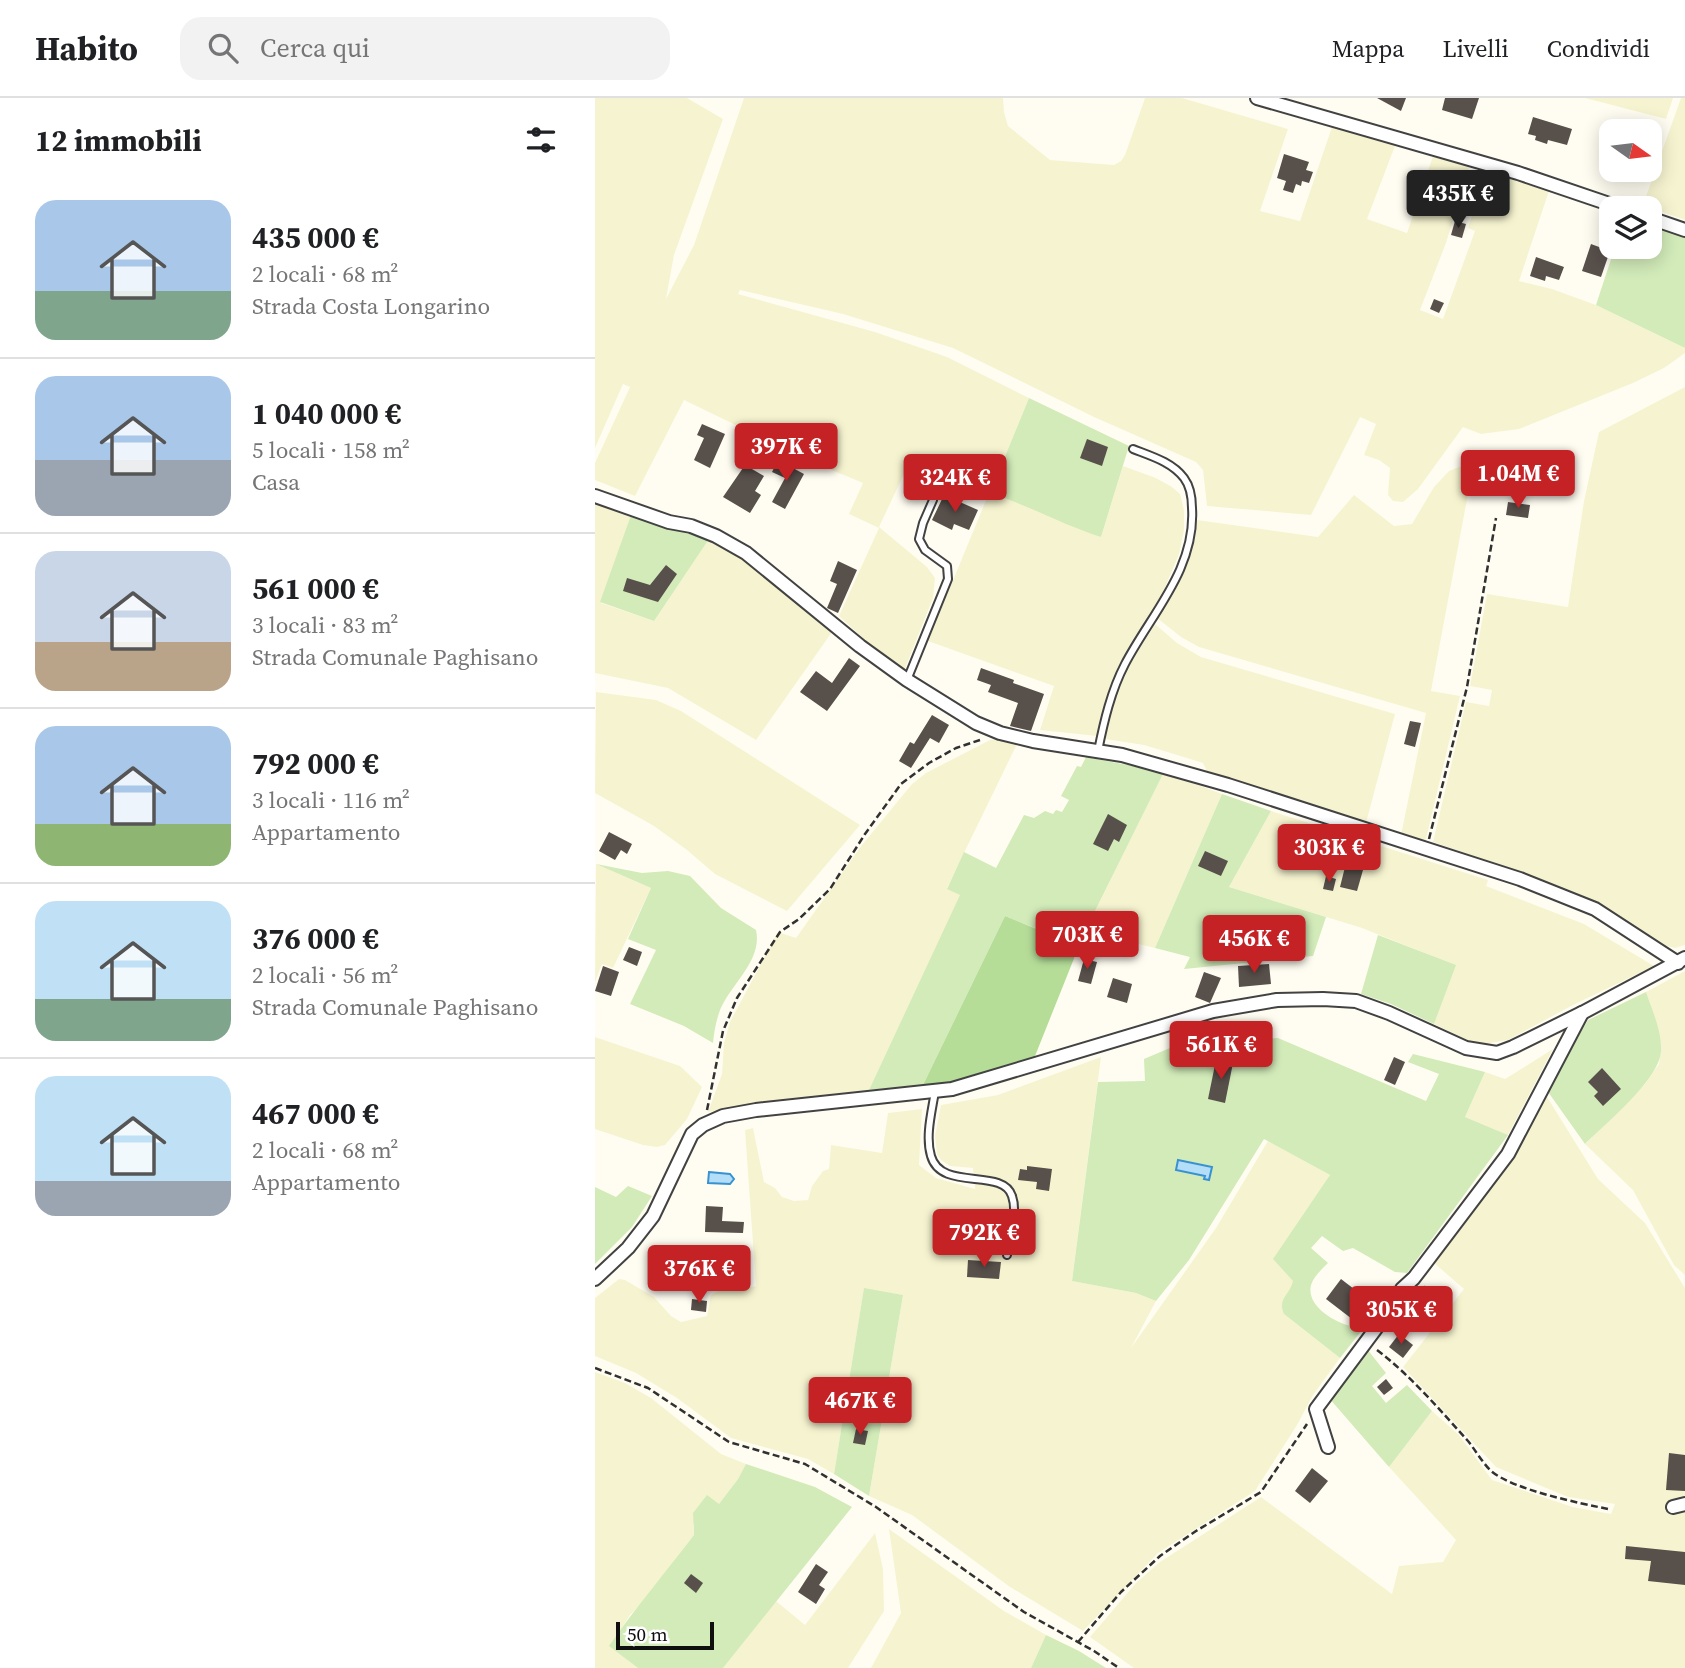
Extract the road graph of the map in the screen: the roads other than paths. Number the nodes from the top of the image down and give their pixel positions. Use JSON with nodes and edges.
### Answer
{"nodes":[{"id":1,"x":1257,"y":98,"type":"edge"},
{"id":2,"x":1599,"y":201,"type":"edge"},
{"id":3,"x":1662,"y":222,"type":"edge"},
{"id":4,"x":1685,"y":230,"type":"edge"},
{"id":5,"x":1133,"y":449,"type":"dead end"},
{"id":6,"x":595,"y":496,"type":"edge"},
{"id":7,"x":933,"y":500,"type":"dead end"},
{"id":8,"x":907,"y":680,"type":"junction"},
{"id":9,"x":1098,"y":751,"type":"junction"},
{"id":10,"x":1681,"y":960,"type":"edge"},
{"id":11,"x":1582,"y":1013,"type":"junction"},
{"id":12,"x":935,"y":1091,"type":"junction"},
{"id":13,"x":1007,"y":1255,"type":"dead end"},
{"id":14,"x":595,"y":1279,"type":"edge"},
{"id":15,"x":1328,"y":1447,"type":"dead end"}],
"edges":[{"from":1,"to":2,"type":"street"},
{"from":3,"to":4,"type":"street"},
{"from":5,"to":9,"type":"lane"},
{"from":6,"to":8,"type":"street"},
{"from":7,"to":8,"type":"lane"},
{"from":8,"to":9,"type":"street"},
{"from":9,"to":10,"type":"street"},
{"from":10,"to":11,"type":"street"},
{"from":11,"to":12,"type":"street"},
{"from":11,"to":15,"type":"street"},
{"from":12,"to":13,"type":"lane"},
{"from":12,"to":14,"type":"street"}]}
